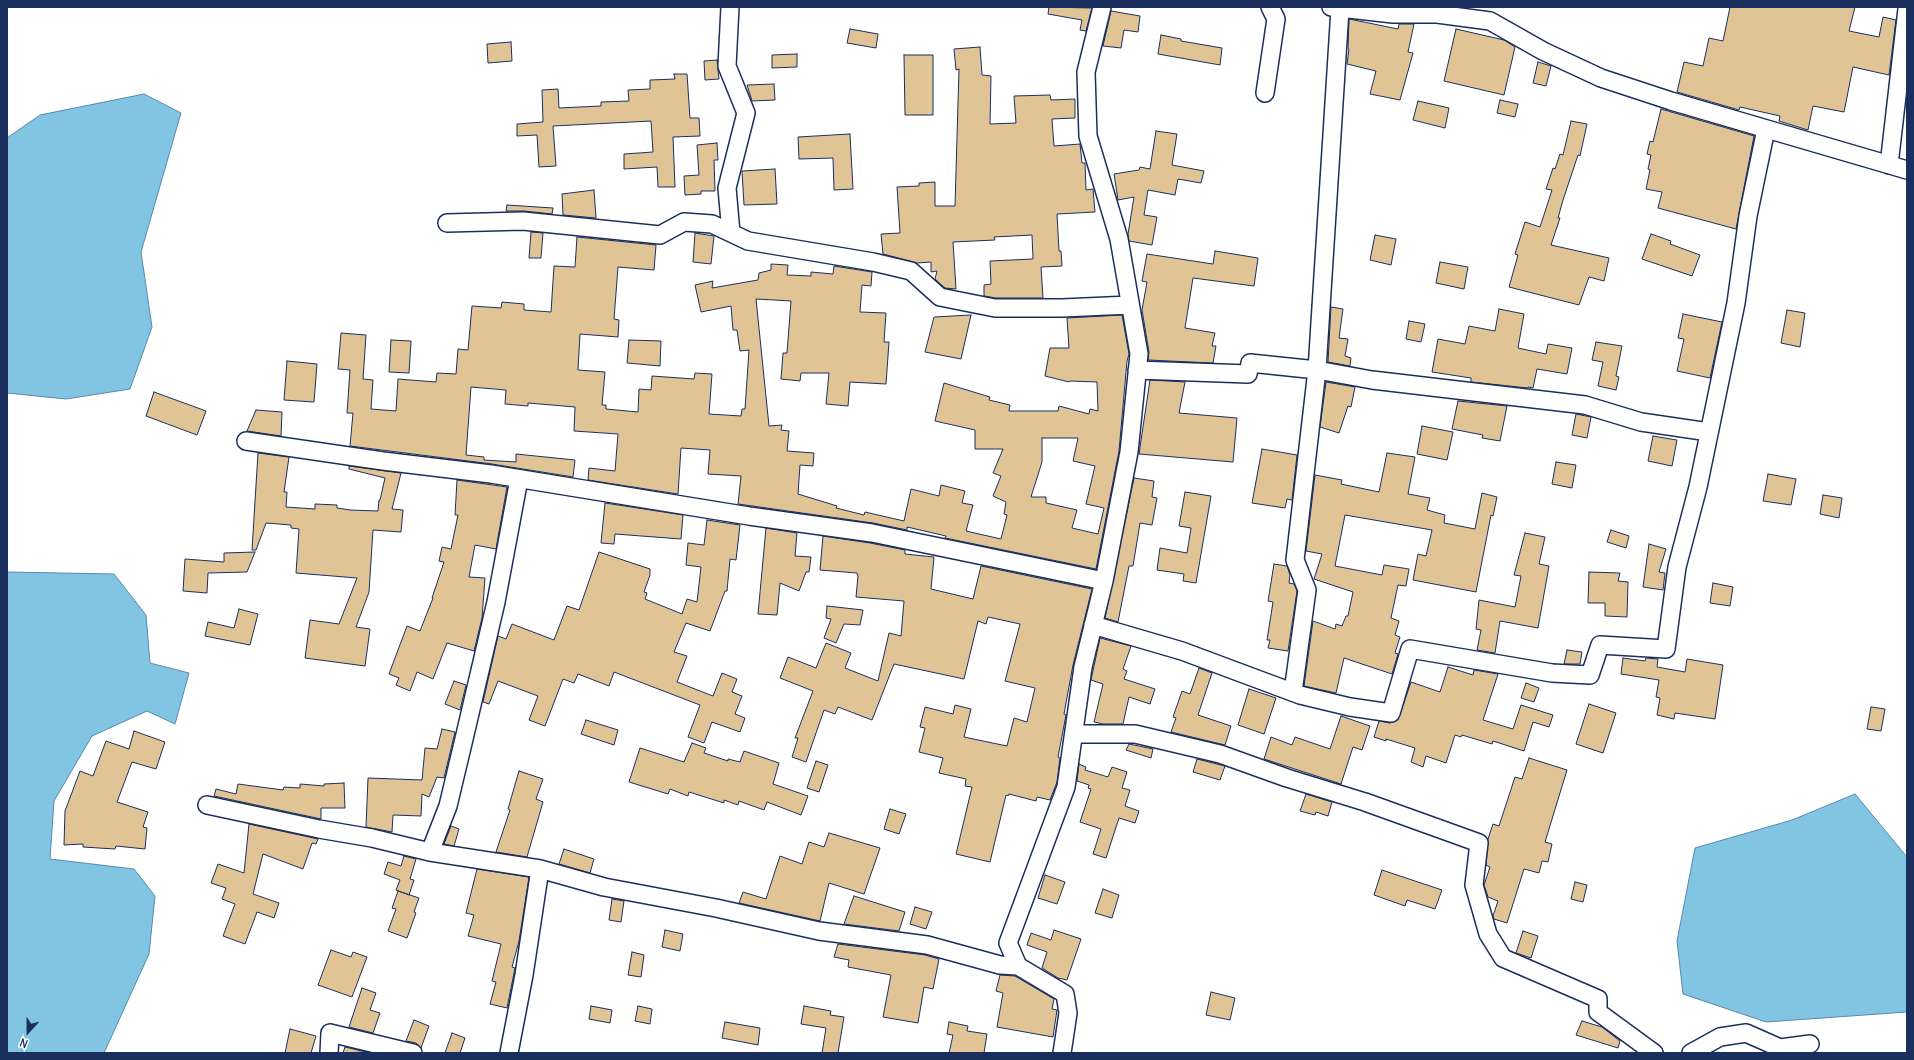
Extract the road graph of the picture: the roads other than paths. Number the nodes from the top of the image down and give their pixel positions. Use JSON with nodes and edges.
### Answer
{"nodes":[{"id":1,"x":730,"y":7,"type":"edge"},
{"id":2,"x":1102,"y":7,"type":"edge"},
{"id":3,"x":1270,"y":7,"type":"edge"},
{"id":4,"x":1335,"y":8,"type":"edge"},
{"id":5,"x":1907,"y":9,"type":"edge"},
{"id":6,"x":1265,"y":93,"type":"dead end"},
{"id":7,"x":1902,"y":101,"type":"edge"},
{"id":8,"x":1766,"y":129,"type":"junction"},
{"id":9,"x":1889,"y":165,"type":"junction"},
{"id":10,"x":1907,"y":170,"type":"edge"},
{"id":11,"x":447,"y":224,"type":"dead end"},
{"id":12,"x":731,"y":233,"type":"junction"},
{"id":13,"x":1130,"y":306,"type":"junction"},
{"id":14,"x":1137,"y":370,"type":"junction"},
{"id":15,"x":1317,"y":370,"type":"junction"},
{"id":16,"x":1709,"y":432,"type":"junction"},
{"id":17,"x":246,"y":441,"type":"dead end"},
{"id":18,"x":519,"y":479,"type":"junction"},
{"id":19,"x":1104,"y":581,"type":"junction"},
{"id":20,"x":1093,"y":626,"type":"junction"},
{"id":21,"x":1293,"y":692,"type":"junction"},
{"id":22,"x":1074,"y":734,"type":"junction"},
{"id":23,"x":207,"y":805,"type":"dead end"},
{"id":24,"x":430,"y":852,"type":"junction"},
{"id":25,"x":540,"y":869,"type":"junction"},
{"id":26,"x":1018,"y":966,"type":"junction"},
{"id":27,"x":1810,"y":1044,"type":"dead end"},
{"id":28,"x":329,"y":1053,"type":"edge"},
{"id":29,"x":413,"y":1053,"type":"edge"},
{"id":30,"x":509,"y":1053,"type":"edge"},
{"id":31,"x":1062,"y":1053,"type":"edge"},
{"id":32,"x":1654,"y":1053,"type":"edge"},
{"id":33,"x":1691,"y":1053,"type":"edge"}],
"edges":[{"from":1,"to":12,"type":"street"},
{"from":2,"to":13,"type":"street"},
{"from":3,"to":6,"type":"street"},
{"from":4,"to":8,"type":"street"},
{"from":4,"to":15,"type":"street"},
{"from":5,"to":7,"type":"street"},
{"from":7,"to":9,"type":"street"},
{"from":8,"to":9,"type":"street"},
{"from":8,"to":16,"type":"street"},
{"from":9,"to":10,"type":"street"},
{"from":11,"to":12,"type":"street"},
{"from":12,"to":13,"type":"street"},
{"from":13,"to":14,"type":"street"},
{"from":14,"to":15,"type":"street"},
{"from":14,"to":19,"type":"street"},
{"from":15,"to":16,"type":"street"},
{"from":15,"to":21,"type":"street"},
{"from":16,"to":21,"type":"street"},
{"from":17,"to":18,"type":"street"},
{"from":18,"to":19,"type":"street"},
{"from":18,"to":24,"type":"street"},
{"from":19,"to":20,"type":"street"},
{"from":20,"to":21,"type":"street"},
{"from":20,"to":22,"type":"street"},
{"from":22,"to":26,"type":"street"},
{"from":22,"to":32,"type":"street"},
{"from":23,"to":24,"type":"street"},
{"from":24,"to":25,"type":"street"},
{"from":25,"to":26,"type":"street"},
{"from":25,"to":30,"type":"street"},
{"from":26,"to":31,"type":"street"},
{"from":27,"to":33,"type":"street"},
{"from":28,"to":29,"type":"street"}]}
